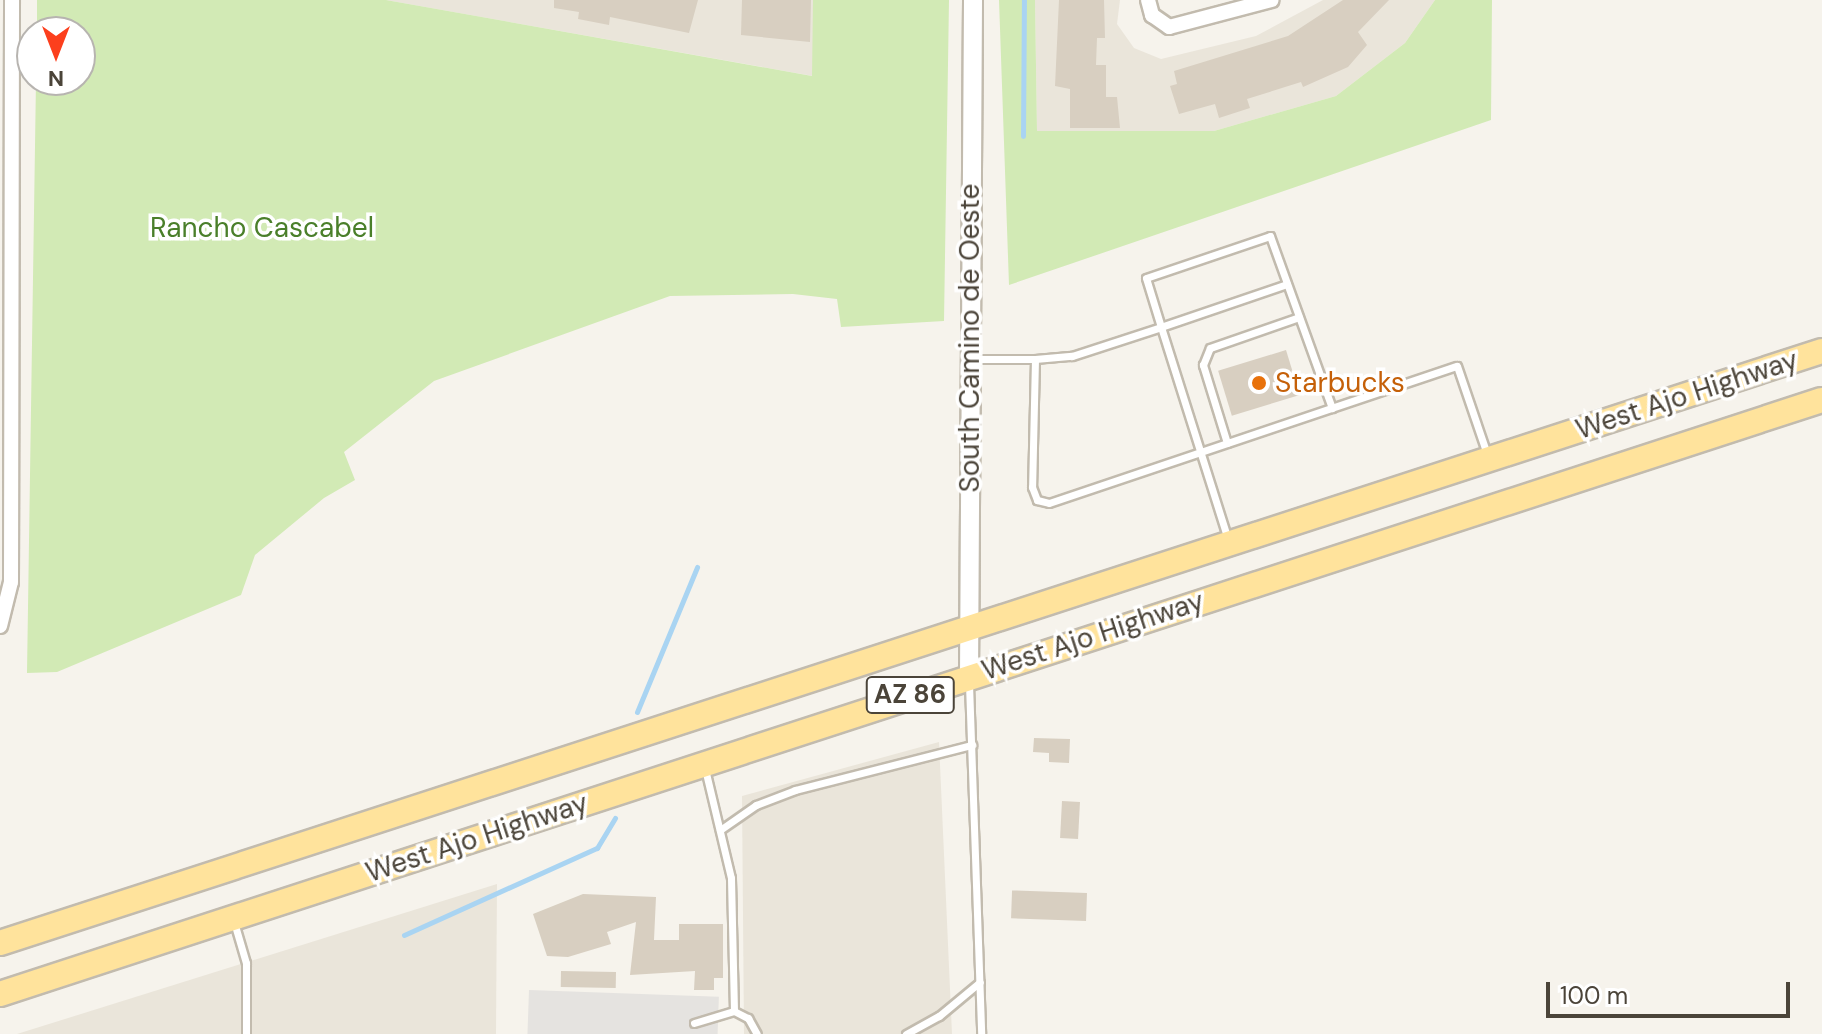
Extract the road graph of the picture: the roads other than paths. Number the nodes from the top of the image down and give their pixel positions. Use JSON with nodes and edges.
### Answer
{"nodes":[{"id":1,"x":12,"y":0,"type":"edge"},
{"id":2,"x":973,"y":0,"type":"edge"},
{"id":3,"x":1148,"y":0,"type":"edge"},
{"id":4,"x":1272,"y":0,"type":"edge"},
{"id":5,"x":1287,"y":284,"type":"junction"},
{"id":6,"x":1299,"y":317,"type":"junction"},
{"id":7,"x":1161,"y":327,"type":"junction"},
{"id":8,"x":1822,"y":351,"type":"edge"},
{"id":9,"x":970,"y":359,"type":"junction"},
{"id":10,"x":1035,"y":359,"type":"junction"},
{"id":11,"x":1822,"y":400,"type":"edge"},
{"id":12,"x":1332,"y":408,"type":"junction"},
{"id":13,"x":1227,"y":443,"type":"junction"},
{"id":14,"x":1201,"y":451,"type":"junction"},
{"id":15,"x":1489,"y":459,"type":"junction"},
{"id":16,"x":1229,"y":542,"type":"junction"},
{"id":17,"x":1,"y":624,"type":"edge"},
{"id":18,"x":968,"y":626,"type":"junction"},
{"id":19,"x":969,"y":676,"type":"junction"},
{"id":20,"x":972,"y":745,"type":"junction"},
{"id":21,"x":703,"y":763,"type":"junction"},
{"id":22,"x":720,"y":830,"type":"junction"},
{"id":23,"x":232,"y":918,"type":"junction"},
{"id":24,"x":0,"y":943,"type":"edge"},
{"id":25,"x":980,"y":982,"type":"junction"},
{"id":26,"x":0,"y":994,"type":"edge"},
{"id":27,"x":734,"y":1011,"type":"junction"},
{"id":28,"x":694,"y":1023,"type":"dead end"},
{"id":29,"x":246,"y":1034,"type":"edge"},
{"id":30,"x":757,"y":1034,"type":"edge"},
{"id":31,"x":906,"y":1034,"type":"edge"},
{"id":32,"x":981,"y":1034,"type":"edge"}],
"edges":[{"from":1,"to":17,"type":"street"},
{"from":2,"to":9,"type":"street","name":"South Camino de Oeste"},
{"from":3,"to":4,"type":"street"},
{"from":5,"to":6,"type":"lane"},
{"from":5,"to":7,"type":"lane"},
{"from":5,"to":7,"type":"lane"},
{"from":6,"to":12,"type":"lane"},
{"from":6,"to":13,"type":"lane"},
{"from":7,"to":10,"type":"lane"},
{"from":7,"to":14,"type":"lane"},
{"from":8,"to":15,"type":"main road","name":"West Ajo Highway","number":"AZ 86"},
{"from":9,"to":10,"type":"lane"},
{"from":9,"to":18,"type":"street","name":"South Camino de Oeste"},
{"from":10,"to":14,"type":"lane"},
{"from":11,"to":19,"type":"main road","name":"West Ajo Highway","number":"AZ 86"},
{"from":12,"to":13,"type":"lane"},
{"from":12,"to":15,"type":"lane"},
{"from":13,"to":14,"type":"lane"},
{"from":14,"to":16,"type":"lane"},
{"from":15,"to":16,"type":"main road","name":"West Ajo Highway","number":"AZ 86"},
{"from":16,"to":18,"type":"main road","name":"West Ajo Highway","number":"AZ 86"},
{"from":18,"to":19,"type":"street","name":"South Camino de Oeste"},
{"from":18,"to":24,"type":"main road","name":"West Ajo Highway","number":"AZ 86"},
{"from":19,"to":20,"type":"lane"},
{"from":19,"to":21,"type":"main road","name":"West Ajo Highway","number":"AZ 86"},
{"from":20,"to":22,"type":"lane"},
{"from":20,"to":25,"type":"lane"},
{"from":21,"to":22,"type":"lane"},
{"from":21,"to":23,"type":"main road","name":"West Ajo Highway","number":"AZ 86"},
{"from":22,"to":27,"type":"lane"},
{"from":23,"to":26,"type":"main road","name":"West Ajo Highway","number":"AZ 86"},
{"from":23,"to":29,"type":"lane"},
{"from":25,"to":31,"type":"lane"},
{"from":25,"to":32,"type":"lane"},
{"from":27,"to":28,"type":"lane"},
{"from":27,"to":30,"type":"lane"}]}
